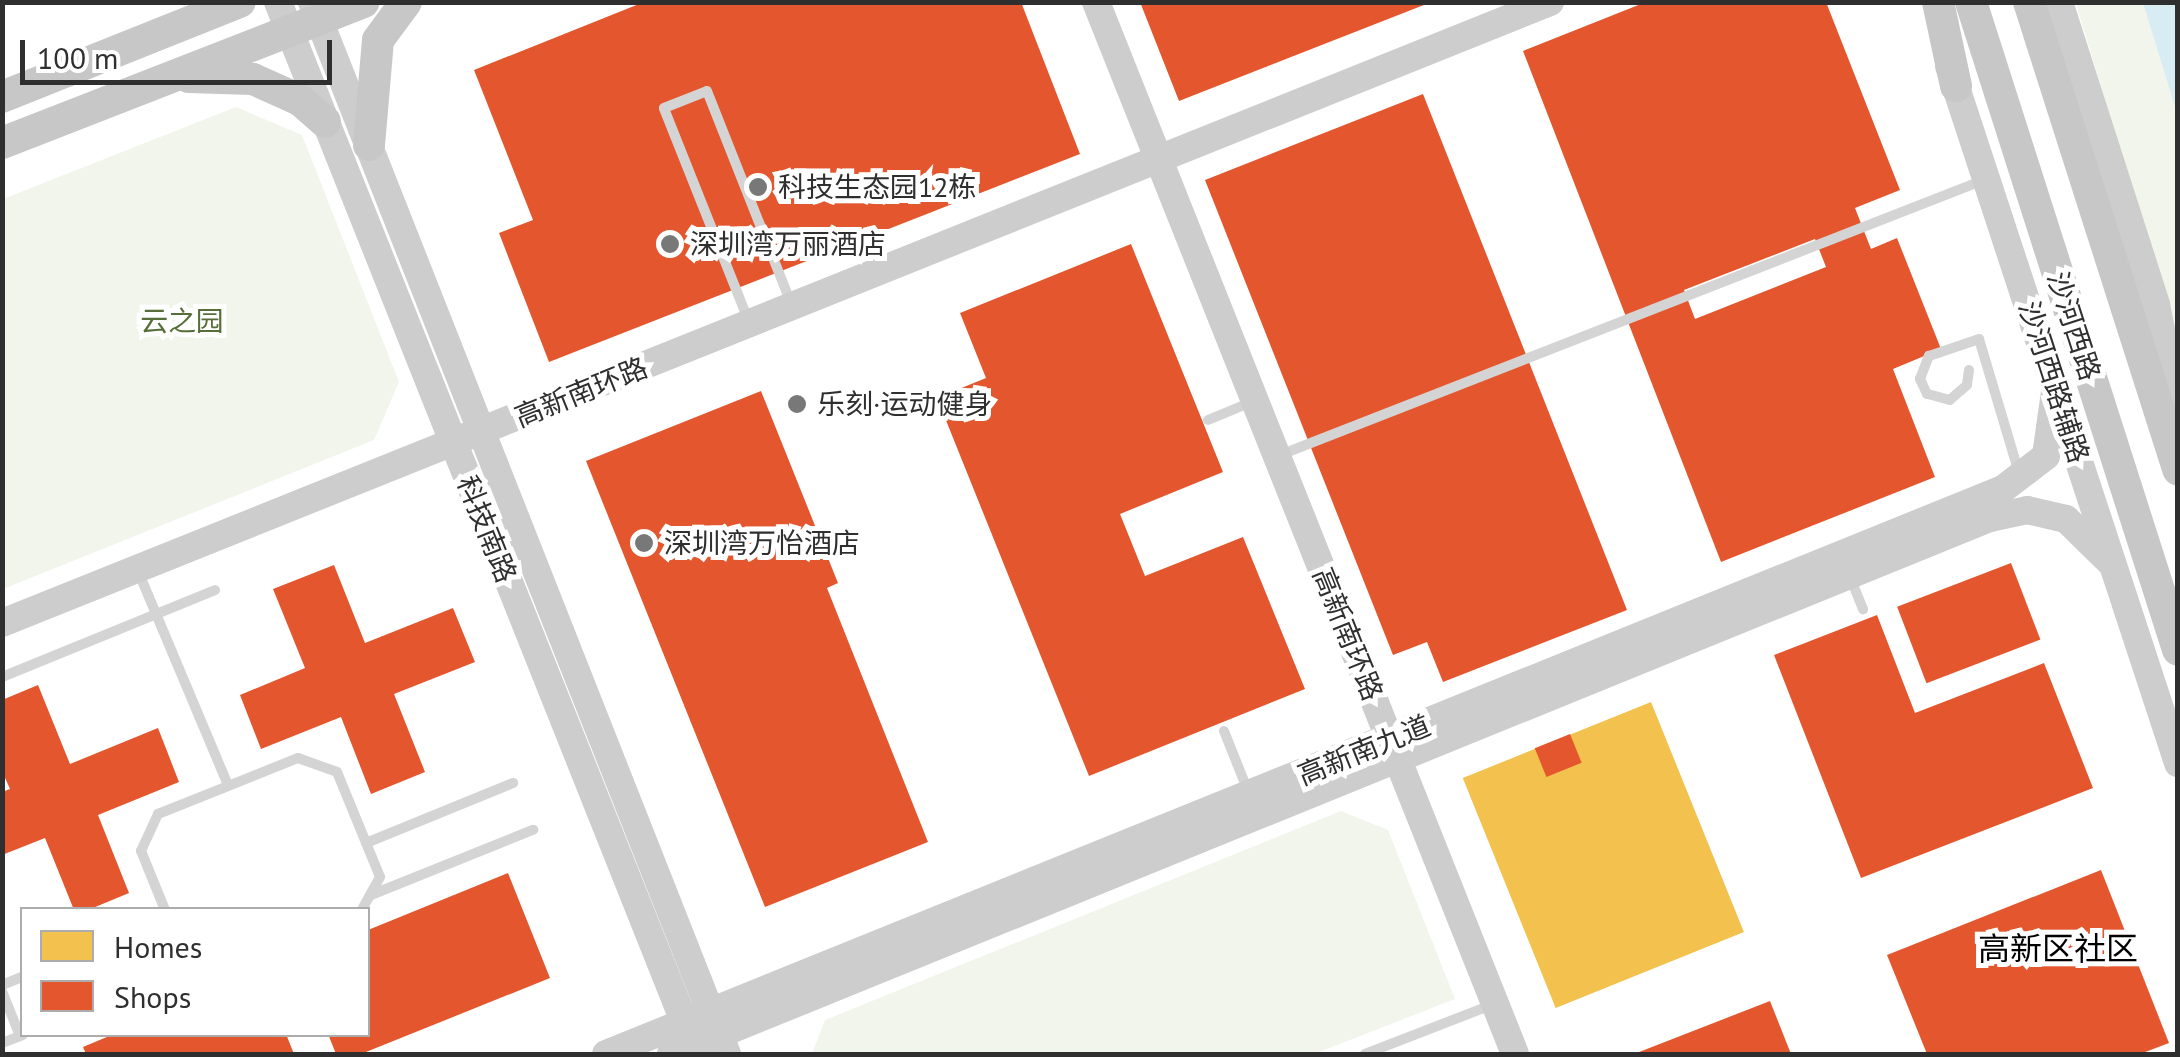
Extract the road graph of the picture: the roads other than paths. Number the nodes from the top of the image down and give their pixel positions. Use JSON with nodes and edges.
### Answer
{"nodes":[{"id":1,"x":192,"y":2,"type":"edge"},
{"id":2,"x":240,"y":2,"type":"edge"},
{"id":3,"x":363,"y":2,"type":"edge"},
{"id":4,"x":406,"y":2,"type":"edge"},
{"id":5,"x":1096,"y":2,"type":"edge"},
{"id":6,"x":1550,"y":2,"type":"edge"},
{"id":7,"x":1929,"y":2,"type":"edge"},
{"id":8,"x":1938,"y":2,"type":"edge"},
{"id":9,"x":1971,"y":2,"type":"edge"},
{"id":10,"x":2029,"y":2,"type":"edge"},
{"id":11,"x":2059,"y":2,"type":"edge"},
{"id":12,"x":299,"y":14,"type":"edge"},
{"id":13,"x":153,"y":38,"type":"junction"},
{"id":14,"x":170,"y":78,"type":"junction"},
{"id":15,"x":1956,"y":86,"type":"junction"},
{"id":16,"x":2,"y":97,"type":"edge"},
{"id":17,"x":325,"y":122,"type":"junction"},
{"id":18,"x":2,"y":143,"type":"edge"},
{"id":19,"x":368,"y":146,"type":"junction"},
{"id":20,"x":1159,"y":159,"type":"junction"},
{"id":21,"x":1986,"y":179,"type":"junction"},
{"id":22,"x":793,"y":307,"type":"junction"},
{"id":23,"x":750,"y":324,"type":"junction"},
{"id":24,"x":1969,"y":370,"type":"dead end"},
{"id":25,"x":2056,"y":386,"type":"junction"},
{"id":26,"x":1255,"y":401,"type":"junction"},
{"id":27,"x":2178,"y":412,"type":"edge"},
{"id":28,"x":1208,"y":420,"type":"dead end"},
{"id":29,"x":482,"y":432,"type":"junction"},
{"id":30,"x":453,"y":444,"type":"junction"},
{"id":31,"x":1277,"y":456,"type":"junction"},
{"id":32,"x":2178,"y":470,"type":"edge"},
{"id":33,"x":2021,"y":478,"type":"junction"},
{"id":34,"x":2112,"y":564,"type":"junction"},
{"id":35,"x":138,"y":570,"type":"junction"},
{"id":36,"x":1849,"y":576,"type":"junction"},
{"id":37,"x":215,"y":590,"type":"dead end"},
{"id":38,"x":1863,"y":609,"type":"dead end"},
{"id":39,"x":156,"y":614,"type":"junction"},
{"id":40,"x":2,"y":623,"type":"edge"},
{"id":41,"x":2178,"y":650,"type":"edge"},
{"id":42,"x":2,"y":677,"type":"edge"},
{"id":43,"x":1224,"y":730,"type":"dead end"},
{"id":44,"x":1395,"y":751,"type":"junction"},
{"id":45,"x":2178,"y":763,"type":"edge"},
{"id":46,"x":228,"y":784,"type":"junction"},
{"id":47,"x":513,"y":784,"type":"dead end"},
{"id":48,"x":1250,"y":796,"type":"junction"},
{"id":49,"x":533,"y":830,"type":"dead end"},
{"id":50,"x":366,"y":843,"type":"junction"},
{"id":51,"x":370,"y":895,"type":"junction"},
{"id":52,"x":164,"y":907,"type":"edge"},
{"id":53,"x":364,"y":907,"type":"edge"},
{"id":54,"x":2,"y":988,"type":"edge"},
{"id":55,"x":1495,"y":1004,"type":"junction"},
{"id":56,"x":20,"y":1030,"type":"edge"},
{"id":57,"x":700,"y":1040,"type":"edge"},
{"id":58,"x":606,"y":1054,"type":"edge"},
{"id":59,"x":1366,"y":1054,"type":"edge"},
{"id":60,"x":1515,"y":1054,"type":"edge"}],
"edges":[{"from":1,"to":13,"type":"main road"},
{"from":2,"to":13,"type":"main road"},
{"from":3,"to":12,"type":"main road"},
{"from":4,"to":19,"type":"main road"},
{"from":5,"to":20,"type":"street","name":"高新南环路"},
{"from":6,"to":20,"type":"street"},
{"from":7,"to":15,"type":"street","name":"沙河西路辅路"},
{"from":8,"to":15,"type":"main road"},
{"from":9,"to":41,"type":"main road","name":"沙河西路"},
{"from":10,"to":32,"type":"main road","name":"沙河西路"},
{"from":11,"to":27,"type":"street"},
{"from":12,"to":14,"type":"main road"},
{"from":12,"to":17,"type":"street","name":"科技南路"},
{"from":12,"to":19,"type":"street","name":"科技南路"},
{"from":13,"to":16,"type":"main road"},
{"from":14,"to":17,"type":"main road"},
{"from":14,"to":18,"type":"main road"},
{"from":15,"to":21,"type":"street","name":"沙河西路辅路"},
{"from":17,"to":30,"type":"street","name":"科技南路"},
{"from":19,"to":29,"type":"street","name":"科技南路"},
{"from":20,"to":22,"type":"street","name":"高新南环路"},
{"from":20,"to":26,"type":"street","name":"高新南环路"},
{"from":21,"to":25,"type":"street","name":"沙河西路辅路"},
{"from":21,"to":31,"type":"lane"},
{"from":22,"to":23,"type":"street","name":"高新南环路"},
{"from":22,"to":23,"type":"lane"},
{"from":23,"to":29,"type":"street","name":"高新南环路"},
{"from":24,"to":33,"type":"lane"},
{"from":25,"to":33,"type":"street","name":"高新南九道"},
{"from":25,"to":34,"type":"street","name":"沙河西路辅路"},
{"from":26,"to":28,"type":"lane"},
{"from":26,"to":31,"type":"street","name":"高新南环路"},
{"from":29,"to":30,"type":"street","name":"高新南环路"},
{"from":29,"to":57,"type":"street","name":"科技南路"},
{"from":30,"to":35,"type":"street","name":"高新南环路"},
{"from":30,"to":57,"type":"street","name":"科技南路"},
{"from":31,"to":44,"type":"street","name":"高新南环路"},
{"from":33,"to":44,"type":"street","name":"高新南九道"},
{"from":34,"to":36,"type":"street","name":"高新南九道"},
{"from":34,"to":45,"type":"street","name":"沙河西路辅路"},
{"from":35,"to":39,"type":"lane"},
{"from":35,"to":40,"type":"street","name":"高新南环路"},
{"from":36,"to":38,"type":"lane"},
{"from":36,"to":44,"type":"street","name":"高新南九道"},
{"from":37,"to":39,"type":"lane"},
{"from":39,"to":42,"type":"lane"},
{"from":39,"to":46,"type":"lane"},
{"from":43,"to":48,"type":"lane"},
{"from":44,"to":48,"type":"street","name":"高新南九道"},
{"from":44,"to":55,"type":"street","name":"高新南环路"},
{"from":44,"to":57,"type":"street","name":"高新南九道"},
{"from":46,"to":50,"type":"lane"},
{"from":46,"to":52,"type":"lane"},
{"from":47,"to":50,"type":"lane"},
{"from":48,"to":57,"type":"street","name":"高新南九道"},
{"from":49,"to":51,"type":"lane"},
{"from":50,"to":51,"type":"lane"},
{"from":51,"to":53,"type":"lane"},
{"from":54,"to":56,"type":"lane"},
{"from":55,"to":59,"type":"lane"},
{"from":55,"to":60,"type":"street","name":"高新南环路"},
{"from":57,"to":58,"type":"street","name":"高新南九道"}]}
